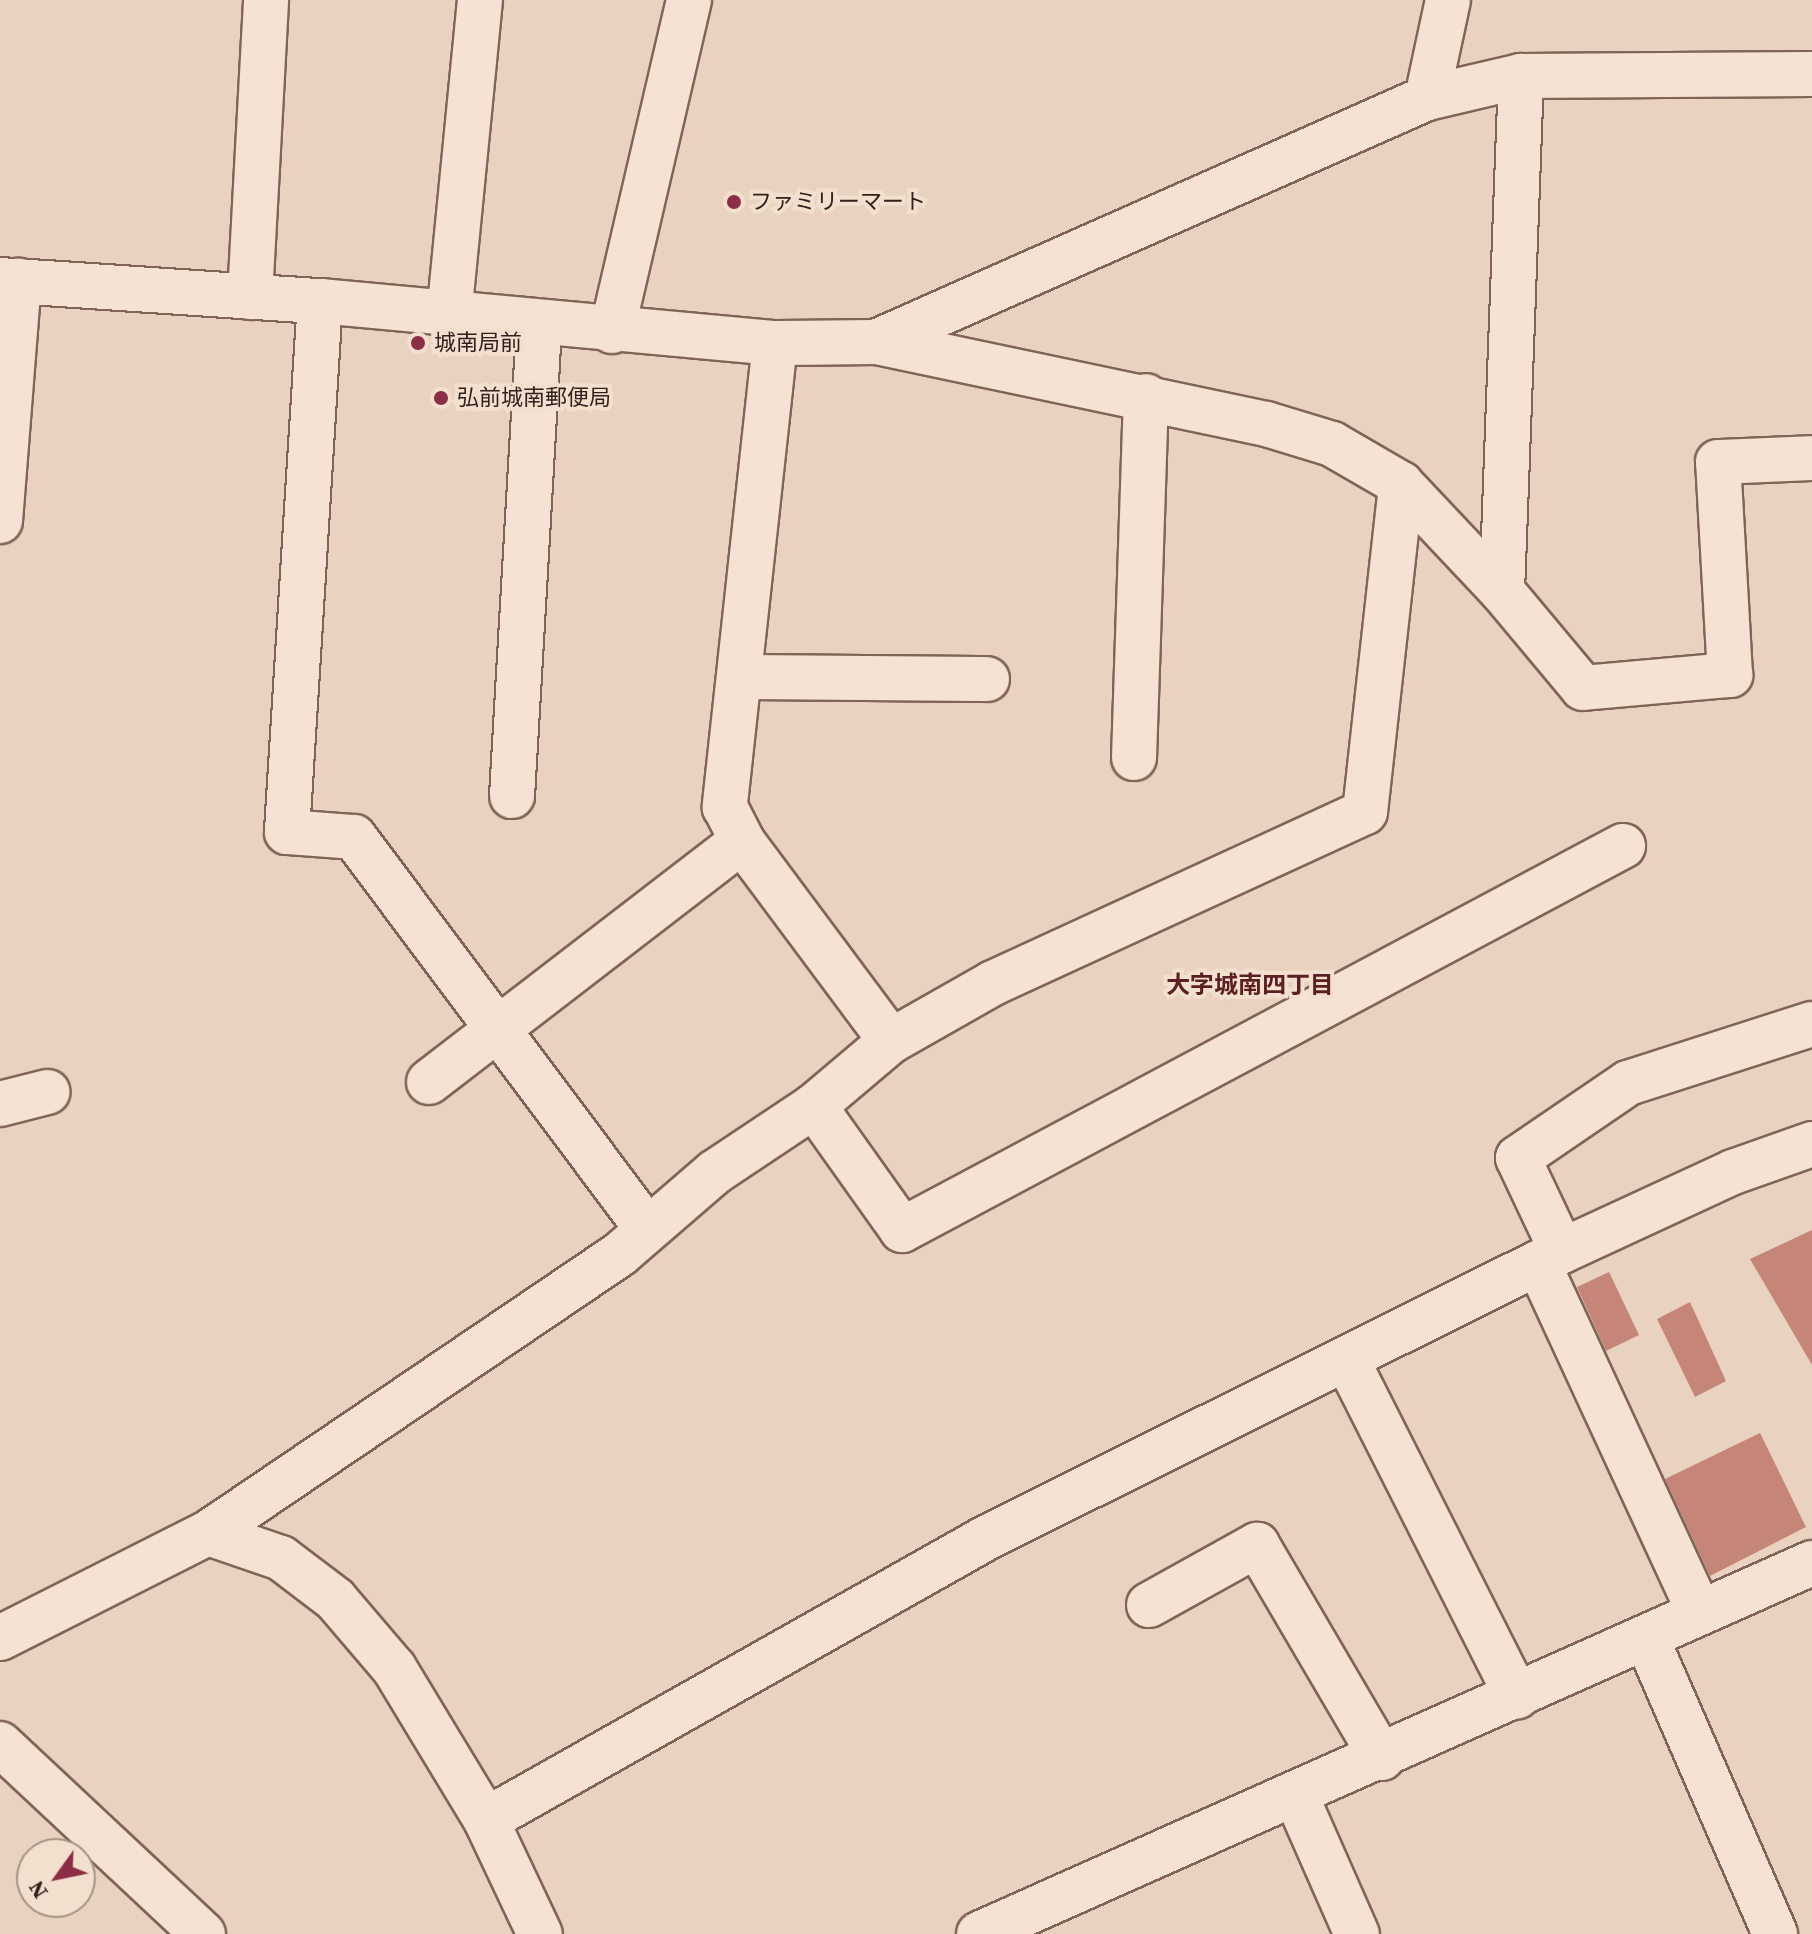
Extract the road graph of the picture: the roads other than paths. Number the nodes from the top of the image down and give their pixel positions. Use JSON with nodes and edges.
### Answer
{"nodes":[{"id":1,"x":266,"y":0,"type":"edge"},
{"id":2,"x":480,"y":0,"type":"edge"},
{"id":3,"x":689,"y":0,"type":"edge"},
{"id":4,"x":1448,"y":0,"type":"edge"},
{"id":5,"x":1812,"y":74,"type":"edge"},
{"id":6,"x":1521,"y":76,"type":"junction"},
{"id":7,"x":1427,"y":98,"type":"junction"},
{"id":8,"x":10,"y":281,"type":"edge"},
{"id":9,"x":250,"y":297,"type":"junction"},
{"id":10,"x":320,"y":301,"type":"junction"},
{"id":11,"x":449,"y":316,"type":"junction"},
{"id":12,"x":539,"y":326,"type":"junction"},
{"id":13,"x":612,"y":331,"type":"junction"},
{"id":14,"x":876,"y":342,"type":"junction"},
{"id":15,"x":775,"y":343,"type":"junction"},
{"id":16,"x":1146,"y":396,"type":"junction"},
{"id":17,"x":1812,"y":458,"type":"edge"},
{"id":18,"x":1401,"y":484,"type":"junction"},
{"id":19,"x":0,"y":521,"type":"edge"},
{"id":20,"x":1502,"y":591,"type":"junction"},
{"id":21,"x":742,"y":677,"type":"junction"},
{"id":22,"x":987,"y":679,"type":"dead end"},
{"id":23,"x":1134,"y":758,"type":"dead end"},
{"id":24,"x":512,"y":796,"type":"dead end"},
{"id":25,"x":742,"y":841,"type":"junction"},
{"id":26,"x":1623,"y":846,"type":"dead end"},
{"id":27,"x":1812,"y":1024,"type":"edge"},
{"id":28,"x":497,"y":1025,"type":"junction"},
{"id":29,"x":891,"y":1041,"type":"junction"},
{"id":30,"x":429,"y":1082,"type":"dead end"},
{"id":31,"x":47,"y":1092,"type":"dead end"},
{"id":32,"x":0,"y":1104,"type":"edge"},
{"id":33,"x":814,"y":1106,"type":"junction"},
{"id":34,"x":1812,"y":1144,"type":"edge"},
{"id":35,"x":646,"y":1227,"type":"junction"},
{"id":36,"x":1550,"y":1257,"type":"junction"},
{"id":37,"x":1347,"y":1360,"type":"junction"},
{"id":38,"x":208,"y":1533,"type":"junction"},
{"id":39,"x":1812,"y":1563,"type":"edge"},
{"id":40,"x":1149,"y":1605,"type":"dead end"},
{"id":41,"x":1699,"y":1612,"type":"junction"},
{"id":42,"x":1646,"y":1637,"type":"junction"},
{"id":43,"x":0,"y":1638,"type":"edge"},
{"id":44,"x":1517,"y":1696,"type":"junction"},
{"id":45,"x":0,"y":1744,"type":"edge"},
{"id":46,"x":1382,"y":1758,"type":"junction"},
{"id":47,"x":1296,"y":1796,"type":"junction"},
{"id":48,"x":486,"y":1820,"type":"junction"},
{"id":49,"x":203,"y":1934,"type":"edge"},
{"id":50,"x":540,"y":1934,"type":"edge"},
{"id":51,"x":979,"y":1934,"type":"edge"},
{"id":52,"x":1357,"y":1934,"type":"edge"},
{"id":53,"x":1775,"y":1934,"type":"edge"}],
"edges":[{"from":1,"to":9,"type":"street"},
{"from":2,"to":11,"type":"street"},
{"from":3,"to":13,"type":"street"},
{"from":4,"to":7,"type":"street"},
{"from":5,"to":6,"type":"street"},
{"from":6,"to":7,"type":"street"},
{"from":6,"to":20,"type":"street"},
{"from":7,"to":14,"type":"street"},
{"from":8,"to":9,"type":"street"},
{"from":8,"to":19,"type":"street"},
{"from":9,"to":10,"type":"street"},
{"from":10,"to":11,"type":"street"},
{"from":10,"to":28,"type":"street"},
{"from":11,"to":12,"type":"street"},
{"from":12,"to":13,"type":"street"},
{"from":12,"to":24,"type":"street"},
{"from":13,"to":15,"type":"street"},
{"from":14,"to":15,"type":"street"},
{"from":14,"to":16,"type":"street"},
{"from":15,"to":21,"type":"street"},
{"from":16,"to":18,"type":"street"},
{"from":16,"to":23,"type":"street"},
{"from":17,"to":20,"type":"street"},
{"from":18,"to":20,"type":"street"},
{"from":18,"to":29,"type":"street"},
{"from":21,"to":22,"type":"street"},
{"from":21,"to":25,"type":"street"},
{"from":25,"to":28,"type":"street"},
{"from":25,"to":29,"type":"street"},
{"from":26,"to":33,"type":"street"},
{"from":27,"to":36,"type":"street"},
{"from":28,"to":30,"type":"street"},
{"from":28,"to":35,"type":"street"},
{"from":29,"to":33,"type":"street"},
{"from":31,"to":32,"type":"street"},
{"from":33,"to":35,"type":"street"},
{"from":34,"to":36,"type":"street"},
{"from":35,"to":38,"type":"street"},
{"from":36,"to":37,"type":"street"},
{"from":36,"to":41,"type":"street"},
{"from":37,"to":44,"type":"street"},
{"from":37,"to":48,"type":"street"},
{"from":38,"to":43,"type":"street"},
{"from":38,"to":48,"type":"street"},
{"from":39,"to":41,"type":"street"},
{"from":40,"to":46,"type":"street"},
{"from":41,"to":42,"type":"street"},
{"from":42,"to":44,"type":"street"},
{"from":42,"to":53,"type":"street"},
{"from":44,"to":46,"type":"street"},
{"from":45,"to":49,"type":"street"},
{"from":46,"to":47,"type":"street"},
{"from":47,"to":51,"type":"street"},
{"from":47,"to":52,"type":"street"},
{"from":48,"to":50,"type":"street"}]}
